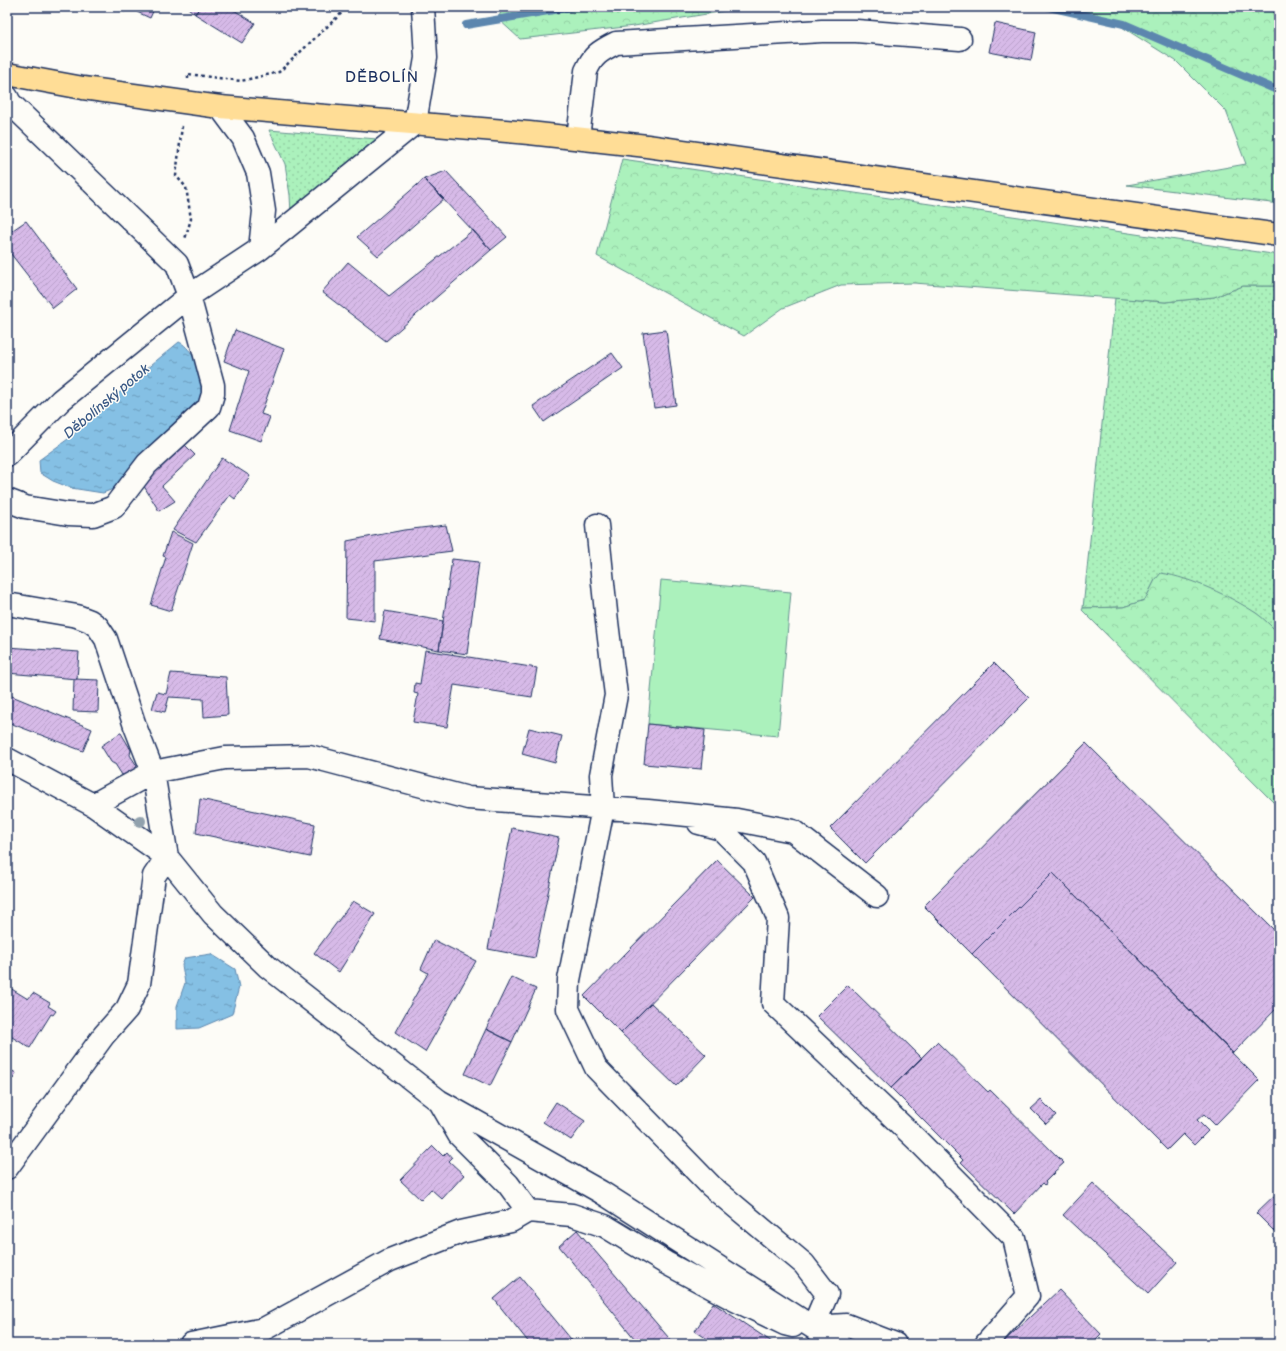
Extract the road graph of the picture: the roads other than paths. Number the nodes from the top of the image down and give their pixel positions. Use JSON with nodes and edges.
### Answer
{"nodes":[{"id":1,"x":424,"y":7,"type":"edge"},
{"id":2,"x":960,"y":39,"type":"dead end"},
{"id":3,"x":7,"y":74,"type":"edge"},
{"id":4,"x":7,"y":97,"type":"edge"},
{"id":5,"x":220,"y":107,"type":"junction"},
{"id":6,"x":415,"y":123,"type":"junction"},
{"id":7,"x":578,"y":138,"type":"junction"},
{"id":8,"x":1279,"y":235,"type":"edge"},
{"id":9,"x":260,"y":250,"type":"junction"},
{"id":10,"x":189,"y":296,"type":"junction"},
{"id":11,"x":7,"y":455,"type":"edge"},
{"id":12,"x":7,"y":500,"type":"edge"},
{"id":13,"x":597,"y":525,"type":"dead end"},
{"id":14,"x":7,"y":604,"type":"edge"},
{"id":15,"x":7,"y":760,"type":"edge"},
{"id":16,"x":153,"y":772,"type":"junction"},
{"id":17,"x":93,"y":805,"type":"junction"},
{"id":18,"x":604,"y":808,"type":"junction"},
{"id":19,"x":648,"y":811,"type":"junction"},
{"id":20,"x":168,"y":857,"type":"junction"},
{"id":21,"x":877,"y":896,"type":"dead end"},
{"id":22,"x":439,"y":1101,"type":"junction"},
{"id":23,"x":7,"y":1168,"type":"edge"},
{"id":24,"x":528,"y":1210,"type":"junction"},
{"id":25,"x":825,"y":1335,"type":"edge"},
{"id":26,"x":191,"y":1344,"type":"edge"},
{"id":27,"x":895,"y":1344,"type":"edge"},
{"id":28,"x":986,"y":1344,"type":"edge"}],
"edges":[{"from":1,"to":6,"type":"street"},
{"from":2,"to":7,"type":"street"},
{"from":3,"to":5,"type":"main road"},
{"from":4,"to":10,"type":"street"},
{"from":5,"to":6,"type":"main road"},
{"from":5,"to":9,"type":"street"},
{"from":6,"to":7,"type":"main road"},
{"from":6,"to":9,"type":"street"},
{"from":7,"to":8,"type":"main road"},
{"from":9,"to":10,"type":"street"},
{"from":10,"to":11,"type":"street"},
{"from":10,"to":12,"type":"street"},
{"from":13,"to":18,"type":"street"},
{"from":14,"to":16,"type":"street"},
{"from":15,"to":17,"type":"street"},
{"from":16,"to":17,"type":"street"},
{"from":16,"to":18,"type":"street"},
{"from":16,"to":20,"type":"street"},
{"from":17,"to":20,"type":"street"},
{"from":18,"to":19,"type":"street"},
{"from":18,"to":25,"type":"street"},
{"from":19,"to":21,"type":"street"},
{"from":19,"to":28,"type":"street"},
{"from":20,"to":22,"type":"street"},
{"from":20,"to":23,"type":"street"},
{"from":22,"to":24,"type":"street"},
{"from":22,"to":25,"type":"street"},
{"from":24,"to":25,"type":"street"},
{"from":24,"to":26,"type":"street"},
{"from":25,"to":27,"type":"street"}]}
